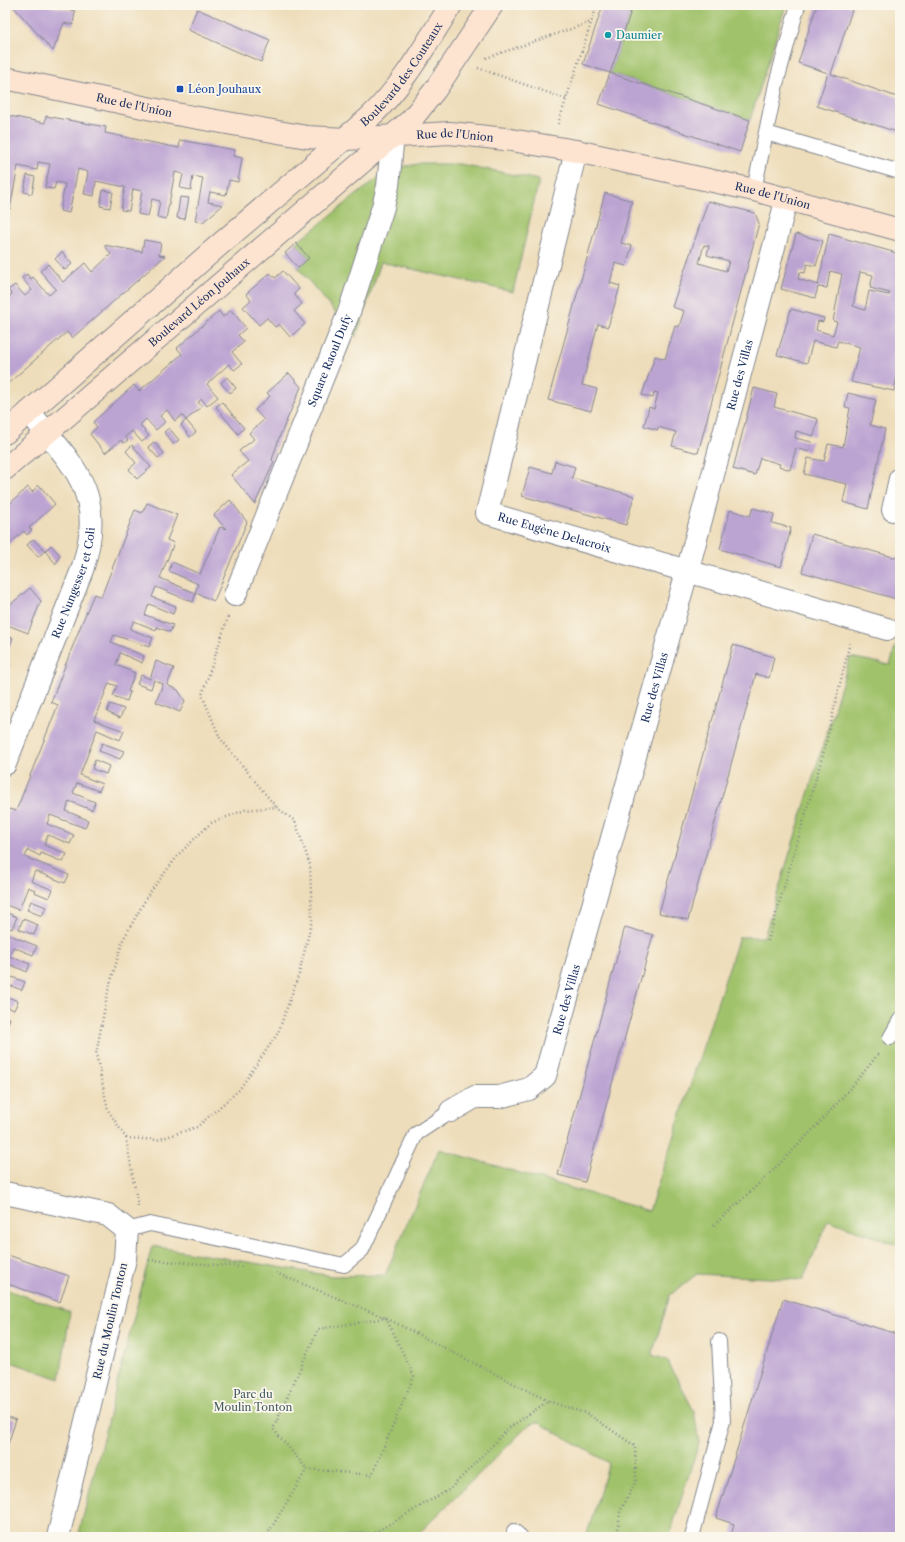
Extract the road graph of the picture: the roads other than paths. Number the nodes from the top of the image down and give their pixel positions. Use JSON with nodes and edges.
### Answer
{"nodes":[{"id":1,"x":451,"y":5,"type":"edge"},
{"id":2,"x":492,"y":5,"type":"edge"},
{"id":3,"x":798,"y":5,"type":"edge"},
{"id":4,"x":5,"y":78,"type":"edge"},
{"id":5,"x":766,"y":133,"type":"junction"},
{"id":6,"x":393,"y":135,"type":"junction"},
{"id":7,"x":346,"y":139,"type":"junction"},
{"id":8,"x":576,"y":151,"type":"junction"},
{"id":9,"x":900,"y":172,"type":"edge"},
{"id":10,"x":754,"y":190,"type":"junction"},
{"id":11,"x":788,"y":198,"type":"junction"},
{"id":12,"x":900,"y":230,"type":"edge"},
{"id":13,"x":29,"y":412,"type":"junction"},
{"id":14,"x":5,"y":433,"type":"edge"},
{"id":15,"x":47,"y":433,"type":"junction"},
{"id":16,"x":5,"y":469,"type":"edge"},
{"id":17,"x":900,"y":479,"type":"edge"},
{"id":18,"x":893,"y":510,"type":"dead end"},
{"id":19,"x":687,"y":572,"type":"junction"},
{"id":20,"x":238,"y":587,"type":"road end"},
{"id":21,"x":887,"y":629,"type":"dead end"},
{"id":22,"x":5,"y":764,"type":"edge"},
{"id":23,"x":900,"y":1020,"type":"edge"},
{"id":24,"x":890,"y":1038,"type":"road end"},
{"id":25,"x":450,"y":1111,"type":"joint"},
{"id":26,"x":5,"y":1193,"type":"edge"},
{"id":27,"x":134,"y":1228,"type":"junction"},
{"id":28,"x":719,"y":1341,"type":"dead end"},
{"id":29,"x":58,"y":1537,"type":"edge"},
{"id":30,"x":692,"y":1537,"type":"edge"}],
"edges":[{"from":1,"to":7,"type":"main road","name":"Boulevard des Couteaux"},
{"from":2,"to":6,"type":"main road"},
{"from":3,"to":5,"type":"lane"},
{"from":4,"to":7,"type":"main road","name":"Rue de l'Union"},
{"from":5,"to":9,"type":"lane"},
{"from":5,"to":10,"type":"lane"},
{"from":6,"to":7,"type":"main road","name":"Rue de l'Union"},
{"from":6,"to":8,"type":"main road","name":"Rue de l'Union"},
{"from":6,"to":15,"type":"main road","name":"Boulevard Léon Jouhaux"},
{"from":6,"to":20,"type":"street","name":"Square Raoul Dufy"},
{"from":7,"to":13,"type":"main road"},
{"from":8,"to":10,"type":"main road","name":"Rue de l'Union"},
{"from":8,"to":19,"type":"street","name":"Rue Eugène Delacroix"},
{"from":10,"to":11,"type":"main road","name":"Rue de l'Union"},
{"from":11,"to":12,"type":"main road","name":"Rue de l'Union"},
{"from":11,"to":19,"type":"street","name":"Rue des Villas"},
{"from":13,"to":14,"type":"main road"},
{"from":13,"to":15,"type":"street","name":"Rue Nungesser et Coli"},
{"from":15,"to":16,"type":"main road","name":"Boulevard Léon Jouhaux"},
{"from":15,"to":22,"type":"street","name":"Rue Nungesser et Coli"},
{"from":17,"to":18,"type":"street"},
{"from":19,"to":21,"type":"street","name":"Rue Eugène Delacroix"},
{"from":19,"to":25,"type":"street","name":"Rue des Villas"},
{"from":23,"to":24,"type":"lane"},
{"from":25,"to":27,"type":"lane"},
{"from":26,"to":27,"type":"street"},
{"from":27,"to":29,"type":"street","name":"Rue du Moulin Tonton"},
{"from":28,"to":30,"type":"lane"}]}
